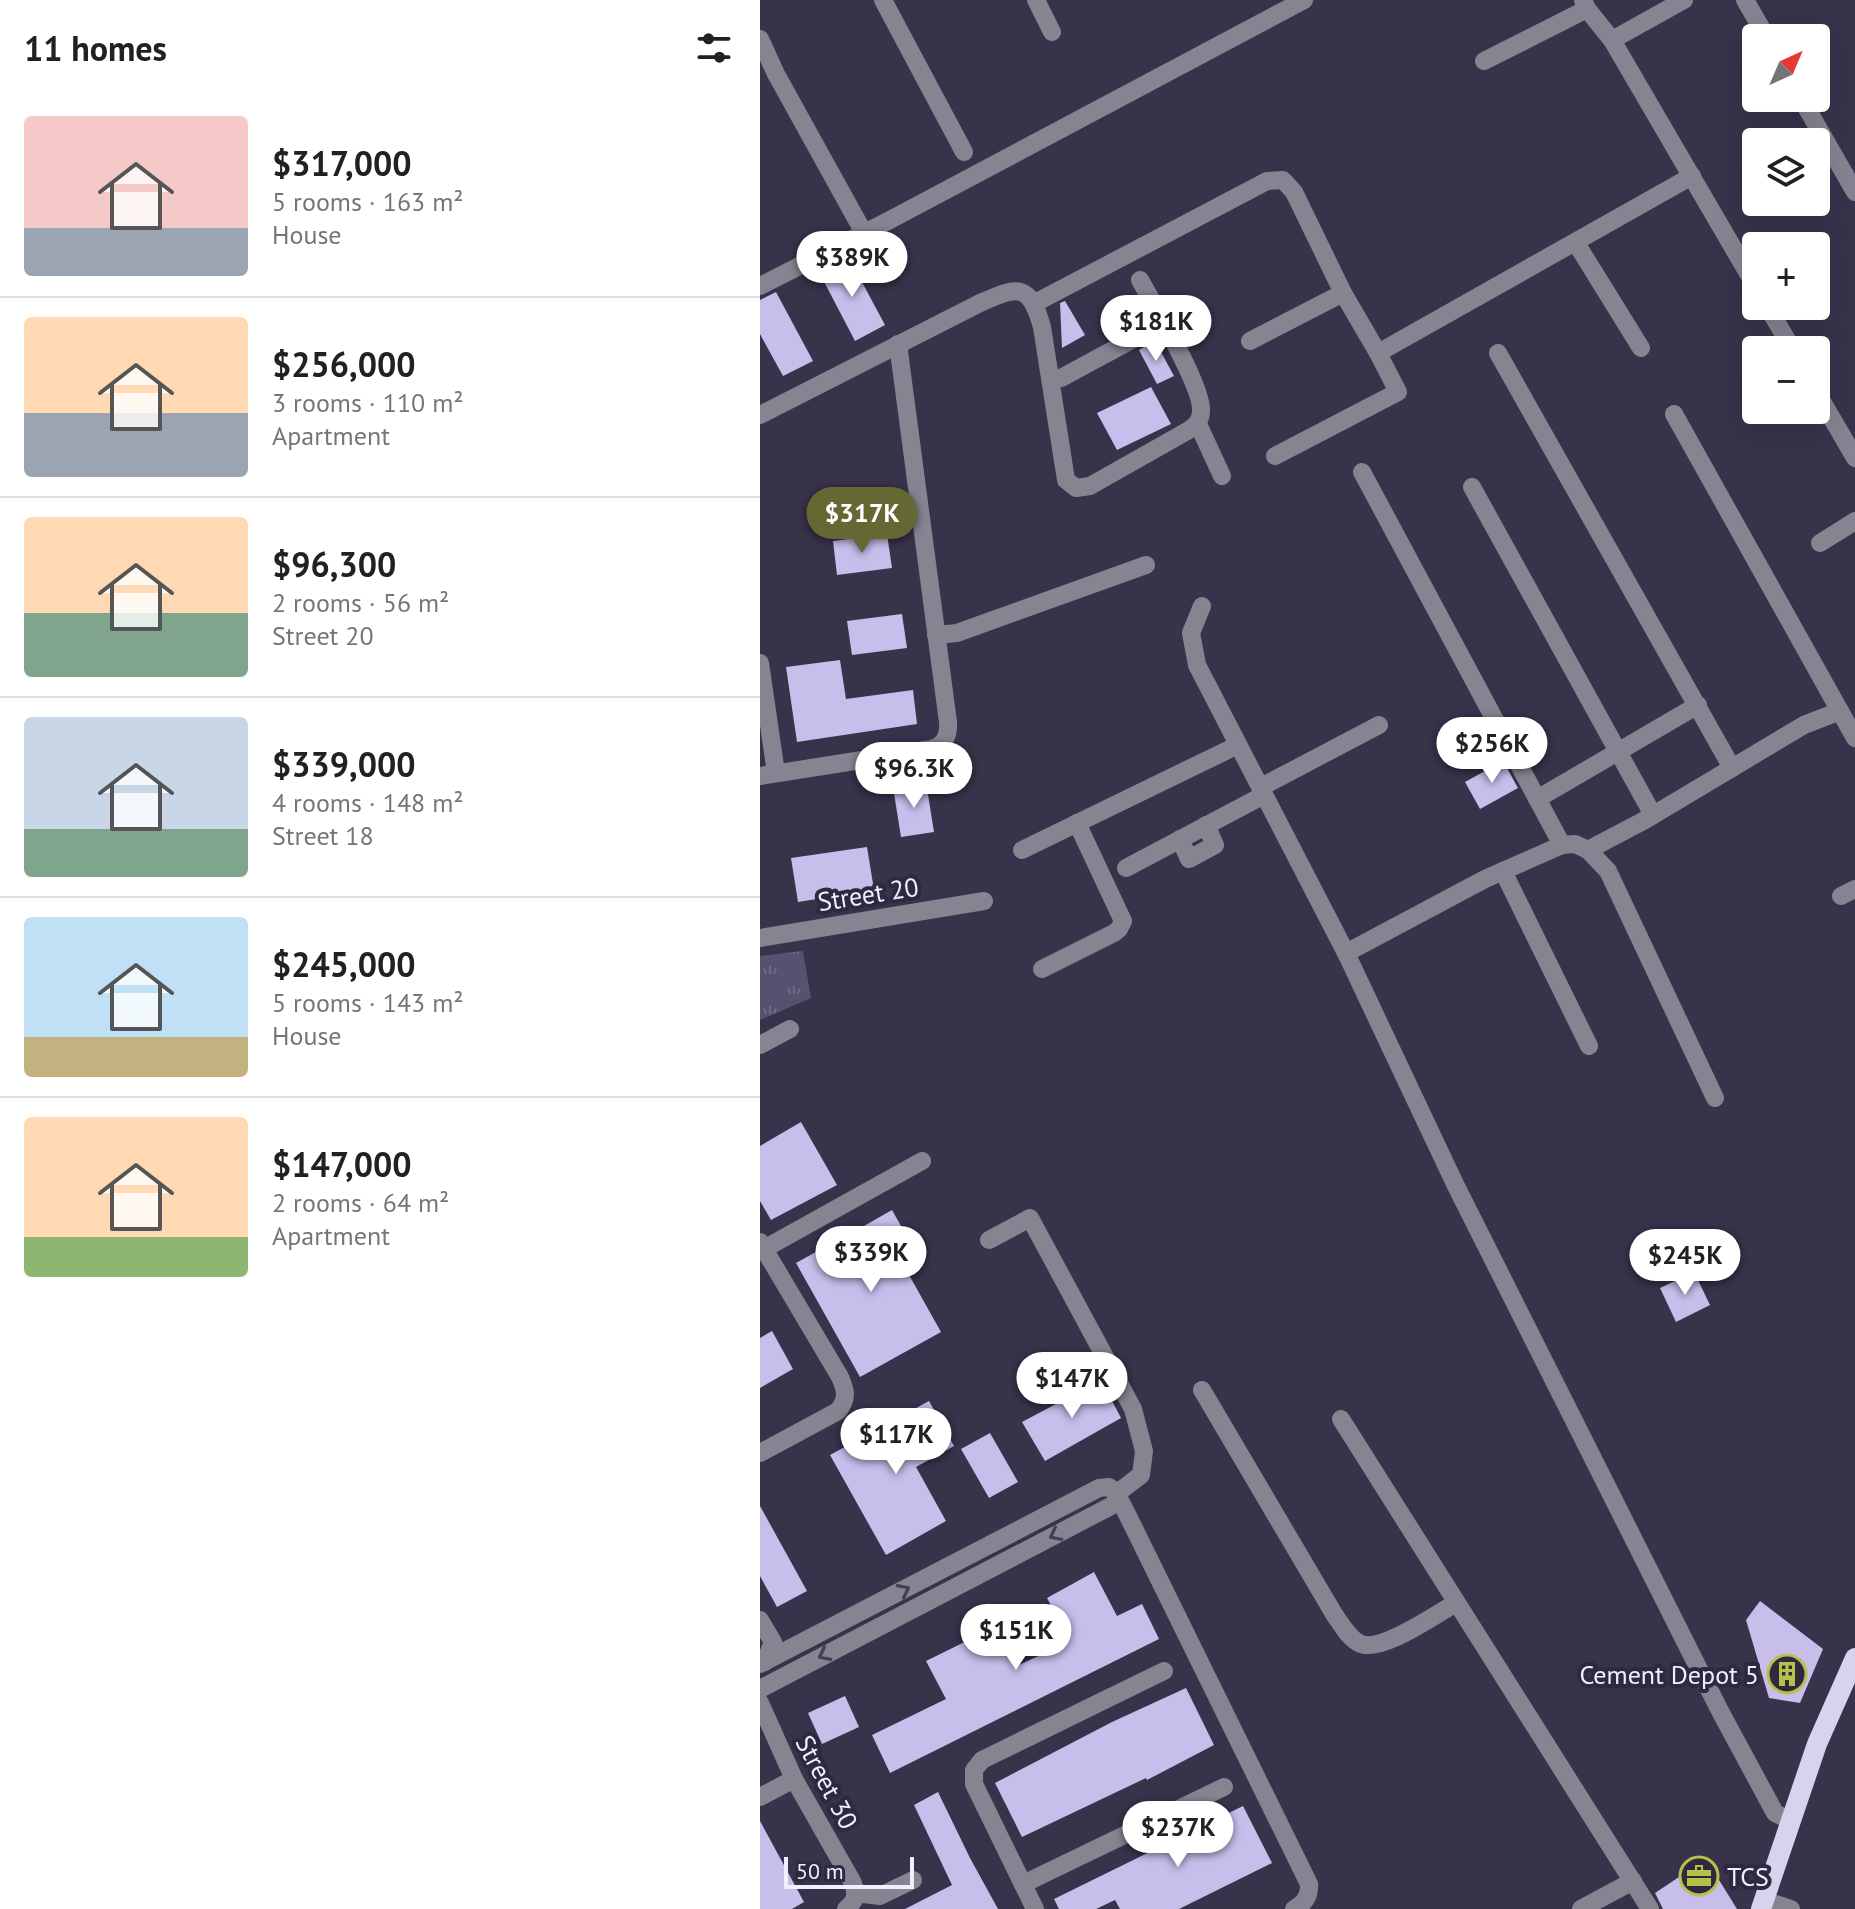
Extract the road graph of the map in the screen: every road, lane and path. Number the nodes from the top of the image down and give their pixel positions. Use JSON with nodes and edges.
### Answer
{"nodes":[{"id":1,"x":883,"y":0,"type":"edge"},
{"id":2,"x":1036,"y":0,"type":"edge"},
{"id":3,"x":1304,"y":0,"type":"edge"},
{"id":4,"x":1684,"y":0,"type":"edge"},
{"id":5,"x":1745,"y":0,"type":"edge"},
{"id":6,"x":1585,"y":4,"type":"edge"},
{"id":7,"x":1759,"y":24,"type":"edge"},
{"id":8,"x":1052,"y":32,"type":"dead end"},
{"id":9,"x":760,"y":39,"type":"edge"},
{"id":10,"x":1612,"y":40,"type":"junction"},
{"id":11,"x":1484,"y":61,"type":"dead end"},
{"id":12,"x":1809,"y":112,"type":"edge"},
{"id":13,"x":964,"y":152,"type":"dead end"},
{"id":14,"x":1692,"y":176,"type":"junction"},
{"id":15,"x":1855,"y":192,"type":"edge"},
{"id":16,"x":864,"y":233,"type":"junction"},
{"id":17,"x":1576,"y":243,"type":"junction"},
{"id":18,"x":1742,"y":263,"type":"edge"},
{"id":19,"x":1140,"y":280,"type":"dead end"},
{"id":20,"x":760,"y":286,"type":"edge"},
{"id":21,"x":1343,"y":293,"type":"junction"},
{"id":22,"x":1035,"y":303,"type":"junction"},
{"id":23,"x":1163,"y":323,"type":"junction"},
{"id":24,"x":1250,"y":341,"type":"dead end"},
{"id":25,"x":898,"y":344,"type":"junction"},
{"id":26,"x":1641,"y":348,"type":"dead end"},
{"id":27,"x":1378,"y":353,"type":"junction"},
{"id":28,"x":1498,"y":353,"type":"dead end"},
{"id":29,"x":1051,"y":380,"type":"junction"},
{"id":30,"x":1674,"y":414,"type":"dead end"},
{"id":31,"x":760,"y":415,"type":"edge"},
{"id":32,"x":1830,"y":415,"type":"edge"},
{"id":33,"x":1198,"y":424,"type":"junction"},
{"id":34,"x":1275,"y":456,"type":"dead end"},
{"id":35,"x":1855,"y":458,"type":"edge"},
{"id":36,"x":1362,"y":472,"type":"dead end"},
{"id":37,"x":1222,"y":476,"type":"dead end"},
{"id":38,"x":1472,"y":487,"type":"dead end"},
{"id":39,"x":1855,"y":521,"type":"edge"},
{"id":40,"x":1820,"y":543,"type":"dead end"},
{"id":41,"x":1146,"y":565,"type":"dead end"},
{"id":42,"x":1202,"y":606,"type":"dead end"},
{"id":43,"x":936,"y":635,"type":"junction"},
{"id":44,"x":760,"y":663,"type":"edge"},
{"id":45,"x":1698,"y":705,"type":"junction"},
{"id":46,"x":1840,"y":711,"type":"junction"},
{"id":47,"x":1379,"y":725,"type":"dead end"},
{"id":48,"x":1855,"y":738,"type":"edge"},
{"id":49,"x":1238,"y":745,"type":"junction"},
{"id":50,"x":1618,"y":752,"type":"junction"},
{"id":51,"x":1732,"y":768,"type":"junction"},
{"id":52,"x":768,"y":775,"type":"edge"},
{"id":53,"x":1262,"y":791,"type":"junction"},
{"id":54,"x":1537,"y":799,"type":"junction"},
{"id":55,"x":1653,"y":815,"type":"junction"},
{"id":56,"x":1077,"y":823,"type":"junction"},
{"id":57,"x":1562,"y":845,"type":"junction"},
{"id":58,"x":1022,"y":850,"type":"dead end"},
{"id":59,"x":1588,"y":850,"type":"junction"},
{"id":60,"x":1126,"y":868,"type":"dead end"},
{"id":61,"x":1503,"y":871,"type":"junction"},
{"id":62,"x":984,"y":901,"type":"dead end"},
{"id":63,"x":760,"y":938,"type":"edge"},
{"id":64,"x":1346,"y":953,"type":"junction"},
{"id":65,"x":1042,"y":969,"type":"dead end"},
{"id":66,"x":790,"y":1029,"type":"dead end"},
{"id":67,"x":760,"y":1045,"type":"edge"},
{"id":68,"x":1589,"y":1046,"type":"dead end"},
{"id":69,"x":1715,"y":1098,"type":"dead end"},
{"id":70,"x":922,"y":1161,"type":"dead end"},
{"id":71,"x":989,"y":1240,"type":"dead end"},
{"id":72,"x":762,"y":1245,"type":"edge"},
{"id":73,"x":1202,"y":1390,"type":"dead end"},
{"id":74,"x":1341,"y":1419,"type":"dead end"},
{"id":75,"x":760,"y":1453,"type":"edge"},
{"id":76,"x":1116,"y":1494,"type":"junction"},
{"id":77,"x":1456,"y":1603,"type":"junction"},
{"id":78,"x":760,"y":1620,"type":"edge"},
{"id":79,"x":800,"y":1631,"type":"dead end"},
{"id":80,"x":764,"y":1655,"type":"edge"},
{"id":81,"x":1855,"y":1658,"type":"edge"},
{"id":82,"x":1164,"y":1671,"type":"dead end"},
{"id":83,"x":768,"y":1684,"type":"edge"},
{"id":84,"x":760,"y":1703,"type":"edge"},
{"id":85,"x":794,"y":1779,"type":"junction"},
{"id":86,"x":1224,"y":1787,"type":"dead end"},
{"id":87,"x":760,"y":1797,"type":"edge"},
{"id":88,"x":1789,"y":1820,"type":"junction"},
{"id":89,"x":913,"y":1880,"type":"dead end"},
{"id":90,"x":1633,"y":1881,"type":"junction"},
{"id":91,"x":1023,"y":1884,"type":"junction"},
{"id":92,"x":852,"y":1895,"type":"edge"},
{"id":93,"x":1762,"y":1904,"type":"edge"},
{"id":94,"x":1299,"y":1908,"type":"edge"},
{"id":95,"x":1035,"y":1909,"type":"edge"},
{"id":96,"x":1581,"y":1909,"type":"edge"},
{"id":97,"x":1650,"y":1909,"type":"edge"},
{"id":98,"x":1791,"y":1909,"type":"edge"}],
"edges":[{"from":1,"to":13,"type":"street"},
{"from":2,"to":8,"type":"street"},
{"from":3,"to":16,"type":"street"},
{"from":4,"to":10,"type":"street"},
{"from":5,"to":7,"type":"street"},
{"from":6,"to":10,"type":"street"},
{"from":6,"to":11,"type":"street"},
{"from":9,"to":16,"type":"street"},
{"from":10,"to":14,"type":"street"},
{"from":12,"to":15,"type":"street"},
{"from":14,"to":17,"type":"street"},
{"from":14,"to":18,"type":"street"},
{"from":16,"to":20,"type":"street"},
{"from":17,"to":26,"type":"street"},
{"from":17,"to":27,"type":"street"},
{"from":19,"to":23,"type":"street"},
{"from":21,"to":22,"type":"street"},
{"from":21,"to":24,"type":"street"},
{"from":21,"to":27,"type":"street"},
{"from":22,"to":25,"type":"street"},
{"from":22,"to":29,"type":"street"},
{"from":23,"to":29,"type":"street"},
{"from":23,"to":33,"type":"street"},
{"from":25,"to":31,"type":"street"},
{"from":25,"to":43,"type":"street"},
{"from":27,"to":34,"type":"street"},
{"from":28,"to":45,"type":"street"},
{"from":29,"to":33,"type":"street"},
{"from":30,"to":46,"type":"street"},
{"from":32,"to":35,"type":"street"},
{"from":33,"to":37,"type":"street"},
{"from":36,"to":54,"type":"street"},
{"from":38,"to":50,"type":"street"},
{"from":39,"to":40,"type":"street"},
{"from":41,"to":43,"type":"street"},
{"from":42,"to":49,"type":"street"},
{"from":43,"to":52,"type":"street"},
{"from":44,"to":52,"type":"street"},
{"from":45,"to":50,"type":"street"},
{"from":45,"to":51,"type":"street"},
{"from":46,"to":48,"type":"street"},
{"from":46,"to":51,"type":"street"},
{"from":47,"to":53,"type":"street"},
{"from":49,"to":53,"type":"street"},
{"from":49,"to":56,"type":"street"},
{"from":50,"to":54,"type":"street"},
{"from":50,"to":55,"type":"street"},
{"from":51,"to":55,"type":"street"},
{"from":53,"to":60,"type":"street"},
{"from":53,"to":64,"type":"street"},
{"from":54,"to":57,"type":"street"},
{"from":55,"to":59,"type":"street"},
{"from":56,"to":58,"type":"street"},
{"from":56,"to":65,"type":"street"},
{"from":57,"to":59,"type":"street"},
{"from":57,"to":61,"type":"street"},
{"from":59,"to":69,"type":"street"},
{"from":61,"to":64,"type":"street"},
{"from":61,"to":68,"type":"street"},
{"from":62,"to":63,"type":"street","name":"Street 20"},
{"from":64,"to":88,"type":"street"},
{"from":66,"to":67,"type":"street"},
{"from":70,"to":72,"type":"street"},
{"from":71,"to":76,"type":"street"},
{"from":72,"to":75,"type":"street"},
{"from":73,"to":77,"type":"street"},
{"from":74,"to":77,"type":"street"},
{"from":80,"to":76,"type":"street","one_way":true},
{"from":76,"to":83,"type":"street","one_way":true},
{"from":76,"to":94,"type":"street"},
{"from":77,"to":90,"type":"street"},
{"from":78,"to":80,"type":"street"},
{"from":79,"to":80,"type":"street"},
{"from":80,"to":83,"type":"street"},
{"from":81,"to":88,"type":"main road"},
{"from":82,"to":91,"type":"street"},
{"from":84,"to":85,"type":"street","name":"Street 30"},
{"from":85,"to":87,"type":"street"},
{"from":85,"to":92,"type":"street","name":"Street 30"},
{"from":86,"to":91,"type":"street"},
{"from":88,"to":93,"type":"main road"},
{"from":89,"to":92,"type":"street"},
{"from":90,"to":96,"type":"street"},
{"from":90,"to":97,"type":"street"},
{"from":91,"to":95,"type":"street"},
{"from":93,"to":98,"type":"street"}]}
